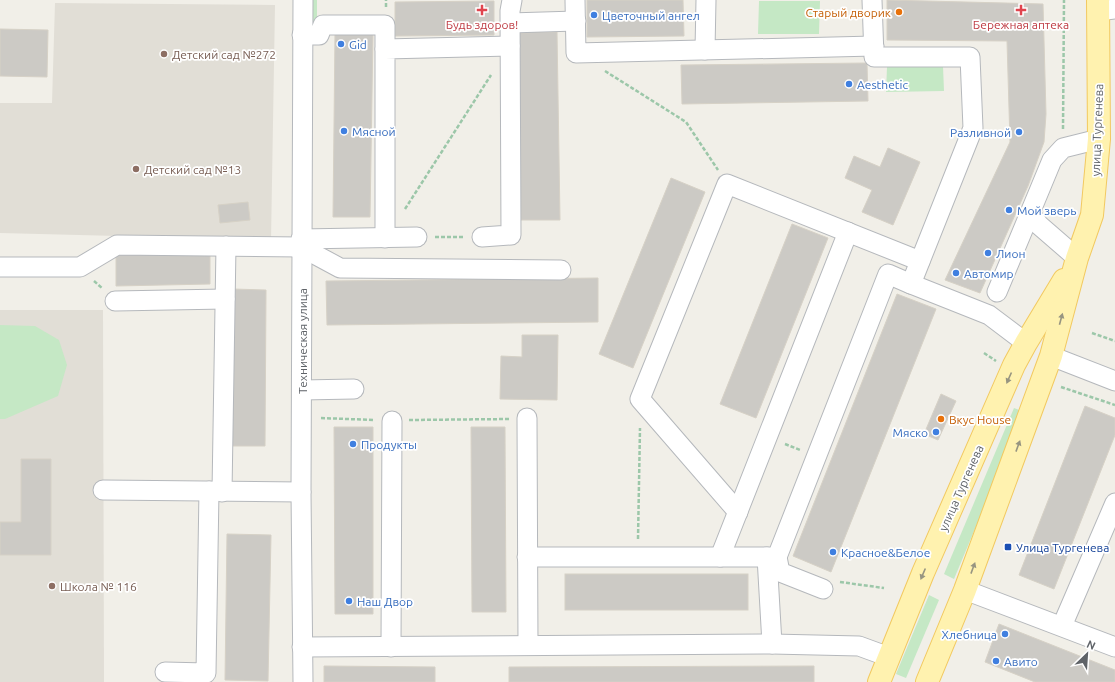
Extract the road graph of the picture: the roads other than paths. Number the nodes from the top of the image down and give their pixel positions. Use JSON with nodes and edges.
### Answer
{"nodes":[{"id":1,"x":303,"y":0,"type":"edge"},
{"id":2,"x":512,"y":0,"type":"edge"},
{"id":3,"x":576,"y":0,"type":"edge"},
{"id":4,"x":706,"y":0,"type":"edge"},
{"id":5,"x":872,"y":0,"type":"edge"},
{"id":6,"x":1104,"y":7,"type":"edge"},
{"id":7,"x":576,"y":21,"type":"junction"},
{"id":8,"x":510,"y":23,"type":"junction"},
{"id":9,"x":302,"y":35,"type":"junction"},
{"id":10,"x":510,"y":46,"type":"junction"},
{"id":11,"x":874,"y":46,"type":"junction"},
{"id":12,"x":385,"y":49,"type":"junction"},
{"id":13,"x":705,"y":50,"type":"junction"},
{"id":14,"x":1099,"y":139,"type":"junction"},
{"id":15,"x":1030,"y":213,"type":"junction"},
{"id":16,"x":848,"y":232,"type":"junction"},
{"id":17,"x":482,"y":236,"type":"road end"},
{"id":18,"x":385,"y":238,"type":"junction"},
{"id":19,"x":417,"y":238,"type":"road end"},
{"id":20,"x":226,"y":246,"type":"junction"},
{"id":21,"x":301,"y":246,"type":"junction"},
{"id":22,"x":1078,"y":258,"type":"junction"},
{"id":23,"x":920,"y":261,"type":"junction"},
{"id":24,"x":0,"y":267,"type":"edge"},
{"id":25,"x":561,"y":270,"type":"dead end"},
{"id":26,"x":911,"y":284,"type":"junction"},
{"id":27,"x":997,"y":292,"type":"dead end"},
{"id":28,"x":225,"y":300,"type":"junction"},
{"id":29,"x":115,"y":301,"type":"road end"},
{"id":30,"x":1026,"y":343,"type":"junction"},
{"id":31,"x":1051,"y":356,"type":"junction"},
{"id":32,"x":1115,"y":381,"type":"edge"},
{"id":33,"x":354,"y":389,"type":"dead end"},
{"id":34,"x":302,"y":390,"type":"junction"},
{"id":35,"x":527,"y":418,"type":"road end"},
{"id":36,"x":392,"y":421,"type":"road end"},
{"id":37,"x":104,"y":490,"type":"dead end"},
{"id":38,"x":215,"y":492,"type":"junction"},
{"id":39,"x":301,"y":492,"type":"junction"},
{"id":40,"x":1115,"y":503,"type":"edge"},
{"id":41,"x":738,"y":512,"type":"junction"},
{"id":42,"x":527,"y":557,"type":"junction"},
{"id":43,"x":720,"y":557,"type":"junction"},
{"id":44,"x":772,"y":557,"type":"junction"},
{"id":45,"x":823,"y":589,"type":"road end"},
{"id":46,"x":965,"y":590,"type":"junction"},
{"id":47,"x":1062,"y":626,"type":"junction"},
{"id":48,"x":528,"y":644,"type":"junction"},
{"id":49,"x":772,"y":644,"type":"junction"},
{"id":50,"x":302,"y":647,"type":"junction"},
{"id":51,"x":391,"y":647,"type":"junction"},
{"id":52,"x":1115,"y":647,"type":"edge"},
{"id":53,"x":889,"y":657,"type":"junction"},
{"id":54,"x":165,"y":672,"type":"dead end"},
{"id":55,"x":303,"y":682,"type":"edge"},
{"id":56,"x":879,"y":682,"type":"edge"},
{"id":57,"x":927,"y":682,"type":"edge"}],
"edges":[{"from":1,"to":9,"type":"street","name":"Техническая улица"},
{"from":2,"to":8,"type":"street"},
{"from":3,"to":7,"type":"street"},
{"from":4,"to":13,"type":"street"},
{"from":5,"to":11,"type":"street"},
{"from":6,"to":14,"type":"main road","name":"улица Тургенева"},
{"from":7,"to":8,"type":"street"},
{"from":7,"to":13,"type":"street"},
{"from":8,"to":10,"type":"street"},
{"from":9,"to":12,"type":"street"},
{"from":9,"to":21,"type":"street","name":"Техническая улица"},
{"from":10,"to":12,"type":"street"},
{"from":10,"to":17,"type":"street"},
{"from":11,"to":13,"type":"street"},
{"from":11,"to":23,"type":"street"},
{"from":12,"to":18,"type":"street"},
{"from":14,"to":15,"type":"street"},
{"from":14,"to":22,"type":"main road","name":"улица Тургенева"},
{"from":15,"to":22,"type":"street"},
{"from":15,"to":27,"type":"street"},
{"from":16,"to":23,"type":"street"},
{"from":16,"to":41,"type":"street"},
{"from":16,"to":41,"type":"street"},
{"from":18,"to":19,"type":"street"},
{"from":18,"to":21,"type":"street"},
{"from":20,"to":21,"type":"street"},
{"from":20,"to":24,"type":"street"},
{"from":20,"to":28,"type":"street"},
{"from":21,"to":25,"type":"street"},
{"from":21,"to":34,"type":"street","name":"Техническая улица"},
{"from":22,"to":30,"type":"main road","name":"улица Тургенева"},
{"from":31,"to":22,"type":"main road","name":"улица Тургенева","one_way":true},
{"from":23,"to":26,"type":"street"},
{"from":26,"to":30,"type":"street"},
{"from":26,"to":44,"type":"street"},
{"from":28,"to":29,"type":"street"},
{"from":28,"to":38,"type":"street"},
{"from":30,"to":31,"type":"main road"},
{"from":30,"to":53,"type":"main road","name":"улица Тургенева","one_way":true},
{"from":31,"to":32,"type":"street"},
{"from":46,"to":31,"type":"main road","name":"улица Тургенева","one_way":true},
{"from":33,"to":34,"type":"street"},
{"from":34,"to":39,"type":"street","name":"Техническая улица"},
{"from":35,"to":42,"type":"street"},
{"from":36,"to":51,"type":"street"},
{"from":37,"to":38,"type":"street"},
{"from":38,"to":39,"type":"street"},
{"from":38,"to":54,"type":"street"},
{"from":39,"to":50,"type":"street","name":"Техническая улица"},
{"from":40,"to":47,"type":"street"},
{"from":41,"to":43,"type":"street"},
{"from":42,"to":43,"type":"street"},
{"from":42,"to":48,"type":"street"},
{"from":43,"to":44,"type":"street"},
{"from":44,"to":45,"type":"street"},
{"from":44,"to":49,"type":"street"},
{"from":46,"to":47,"type":"street"},
{"from":46,"to":57,"type":"main road","name":"улица Тургенева"},
{"from":47,"to":52,"type":"street"},
{"from":48,"to":49,"type":"street"},
{"from":48,"to":51,"type":"street"},
{"from":49,"to":53,"type":"street"},
{"from":50,"to":51,"type":"street"},
{"from":50,"to":55,"type":"street","name":"Техническая улица"},
{"from":53,"to":56,"type":"main road","name":"улица Тургенева"}]}
